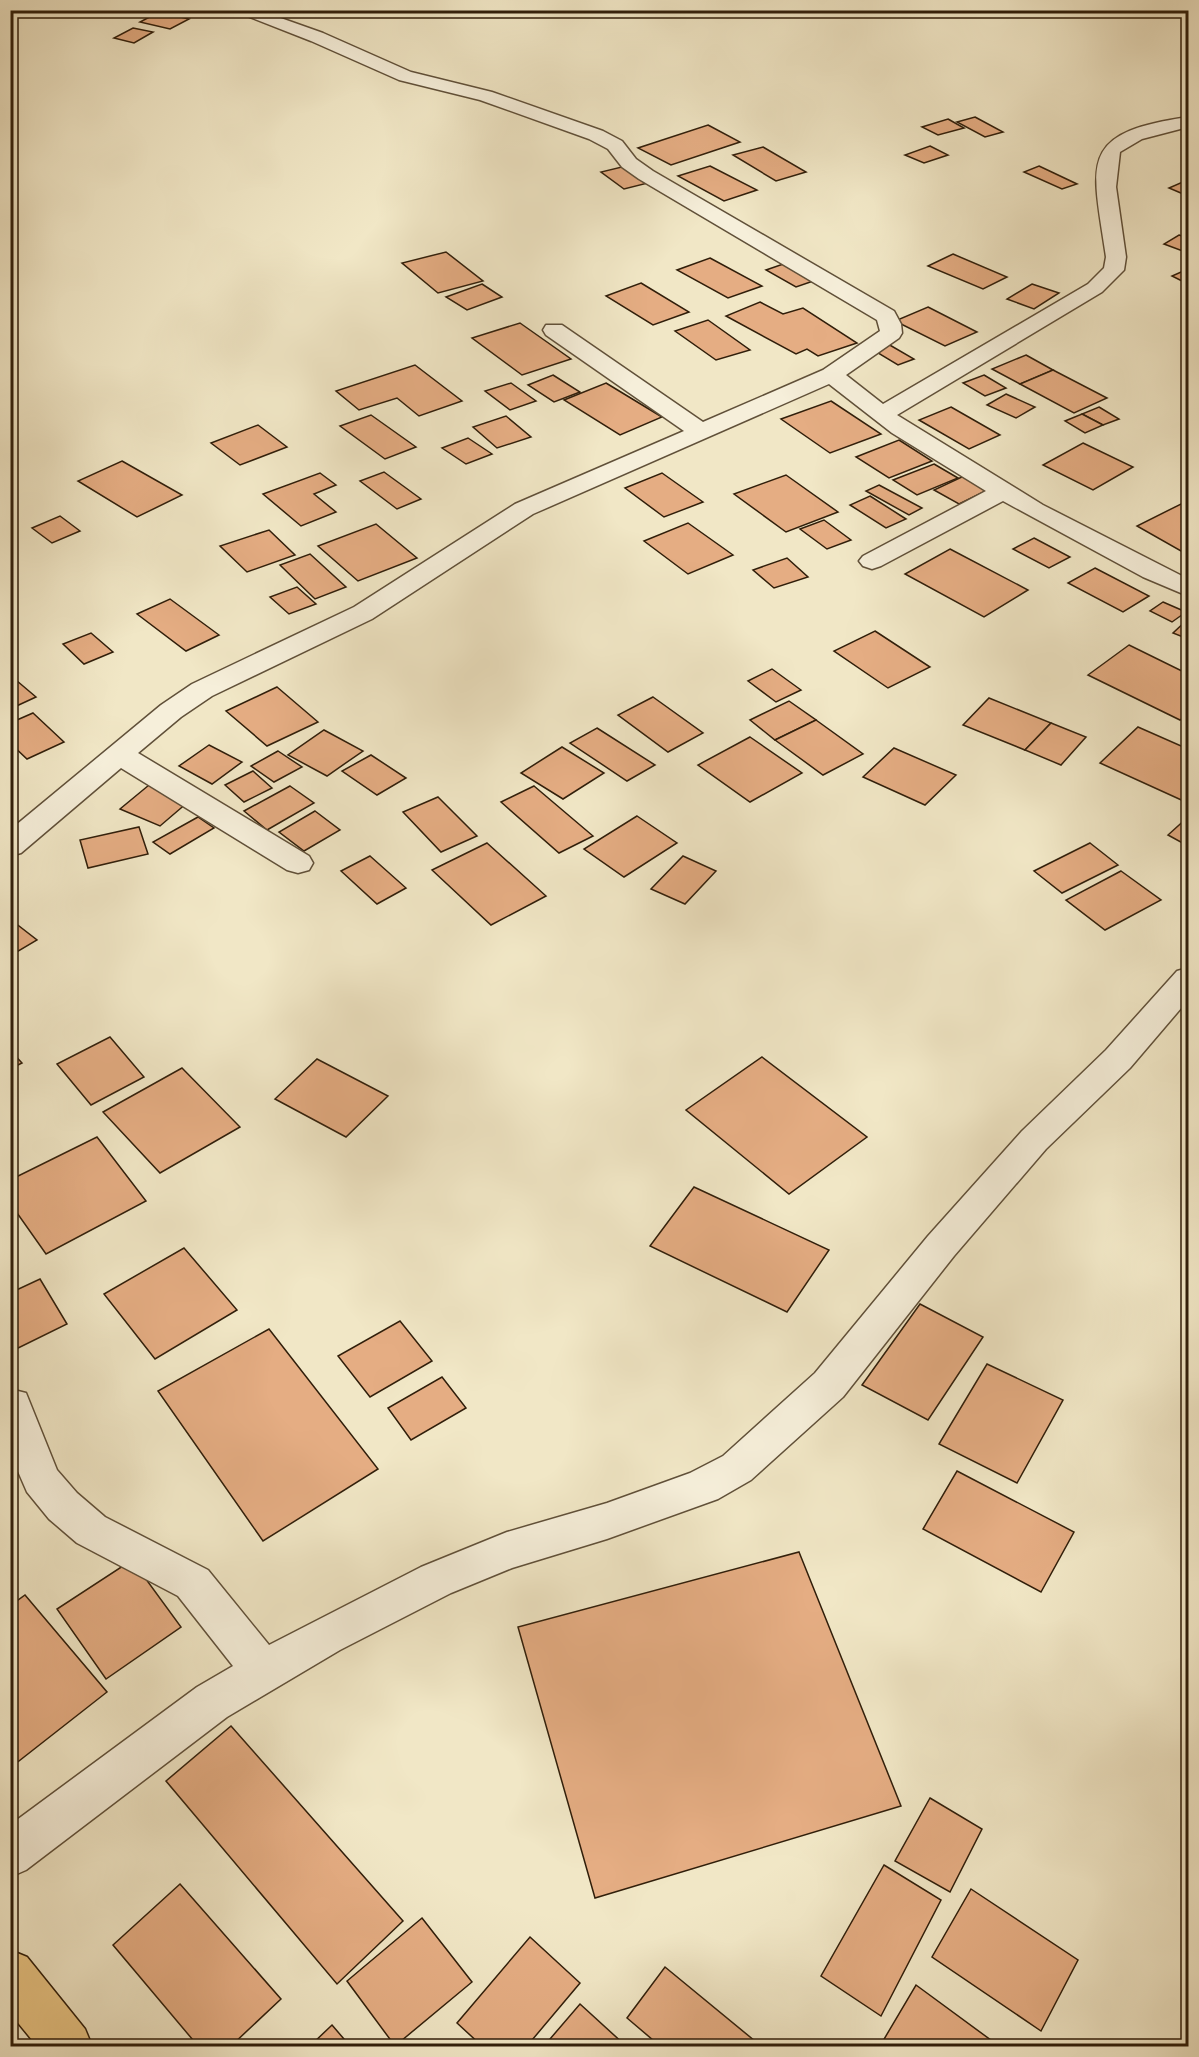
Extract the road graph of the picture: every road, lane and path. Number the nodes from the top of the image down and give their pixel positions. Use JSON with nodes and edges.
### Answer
{"nodes":[{"id":1,"x":240,"y":10,"type":"edge"},
{"id":2,"x":1188,"y":122,"type":"edge"},
{"id":3,"x":554,"y":330,"type":"dead end"},
{"id":4,"x":831,"y":375,"type":"junction"},
{"id":5,"x":882,"y":414,"type":"junction"},
{"id":6,"x":700,"y":432,"type":"junction"},
{"id":7,"x":1004,"y":492,"type":"junction"},
{"id":8,"x":872,"y":561,"type":"dead end"},
{"id":9,"x":1188,"y":588,"type":"edge"},
{"id":10,"x":119,"y":754,"type":"junction"},
{"id":11,"x":10,"y":846,"type":"edge"},
{"id":12,"x":298,"y":863,"type":"dead end"},
{"id":13,"x":1188,"y":979,"type":"edge"},
{"id":14,"x":12,"y":1405,"type":"edge"},
{"id":15,"x":263,"y":1671,"type":"junction"},
{"id":16,"x":10,"y":1854,"type":"edge"},
{"id":17,"x":10,"y":1974,"type":"edge"},
{"id":18,"x":68,"y":2046,"type":"edge"}],
"edges":[{"from":1,"to":4,"type":"street"},
{"from":2,"to":5,"type":"street"},
{"from":3,"to":6,"type":"street"},
{"from":4,"to":5,"type":"street"},
{"from":4,"to":6,"type":"street"},
{"from":5,"to":7,"type":"street"},
{"from":6,"to":10,"type":"street"},
{"from":7,"to":8,"type":"street"},
{"from":7,"to":9,"type":"street"},
{"from":10,"to":11,"type":"street"},
{"from":10,"to":12,"type":"street"},
{"from":13,"to":15,"type":"street"},
{"from":14,"to":15,"type":"street"},
{"from":15,"to":16,"type":"street"},
{"from":17,"to":18,"type":"main road"}]}
